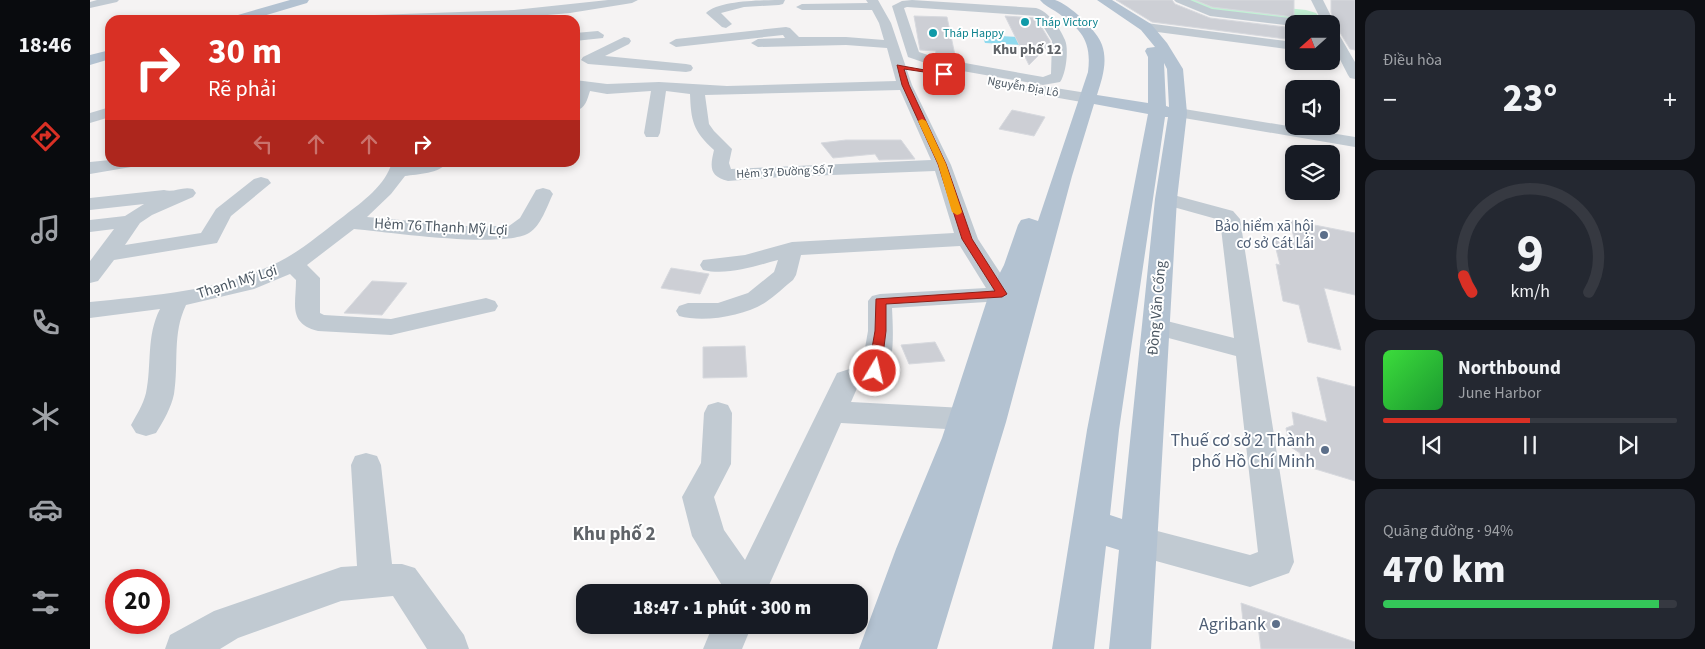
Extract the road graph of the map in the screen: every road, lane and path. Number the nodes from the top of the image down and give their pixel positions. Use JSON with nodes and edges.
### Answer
{"nodes":[{"id":1,"x":113,"y":0,"type":"edge"},
{"id":2,"x":303,"y":0,"type":"edge"},
{"id":3,"x":540,"y":0,"type":"edge"},
{"id":4,"x":779,"y":0,"type":"edge"},
{"id":5,"x":1094,"y":0,"type":"edge"},
{"id":6,"x":1103,"y":0,"type":"edge"},
{"id":7,"x":1180,"y":0,"type":"edge"},
{"id":8,"x":625,"y":1,"type":"edge"},
{"id":9,"x":929,"y":1,"type":"edge"},
{"id":10,"x":983,"y":1,"type":"edge"},
{"id":11,"x":1044,"y":2,"type":"edge"},
{"id":12,"x":874,"y":3,"type":"edge"},
{"id":13,"x":90,"y":5,"type":"edge"},
{"id":14,"x":802,"y":7,"type":"dead end"},
{"id":15,"x":1017,"y":7,"type":"junction"},
{"id":16,"x":550,"y":11,"type":"junction"},
{"id":17,"x":253,"y":15,"type":"edge"},
{"id":18,"x":399,"y":15,"type":"edge"},
{"id":19,"x":436,"y":15,"type":"edge"},
{"id":20,"x":526,"y":15,"type":"edge"},
{"id":21,"x":1285,"y":21,"type":"edge"},
{"id":22,"x":726,"y":24,"type":"dead end"},
{"id":23,"x":1146,"y":26,"type":"junction"},
{"id":24,"x":598,"y":35,"type":"dead end"},
{"id":25,"x":580,"y":37,"type":"edge"},
{"id":26,"x":624,"y":41,"type":"dead end"},
{"id":27,"x":796,"y":41,"type":"junction"},
{"id":28,"x":676,"y":43,"type":"dead end"},
{"id":29,"x":758,"y":43,"type":"dead end"},
{"id":30,"x":892,"y":45,"type":"junction"},
{"id":31,"x":1285,"y":45,"type":"edge"},
{"id":32,"x":1343,"y":52,"type":"edge"},
{"id":33,"x":105,"y":56,"type":"edge"},
{"id":34,"x":590,"y":59,"type":"junction"},
{"id":35,"x":90,"y":60,"type":"edge"},
{"id":36,"x":580,"y":64,"type":"edge"},
{"id":37,"x":900,"y":66,"type":"junction"},
{"id":38,"x":931,"y":66,"type":"junction"},
{"id":39,"x":686,"y":68,"type":"dead end"},
{"id":40,"x":1355,"y":75,"type":"edge"},
{"id":41,"x":1012,"y":81,"type":"junction"},
{"id":42,"x":905,"y":85,"type":"junction"},
{"id":43,"x":580,"y":86,"type":"edge"},
{"id":44,"x":659,"y":86,"type":"junction"},
{"id":45,"x":697,"y":90,"type":"junction"},
{"id":46,"x":1087,"y":98,"type":"junction"},
{"id":47,"x":1157,"y":110,"type":"junction"},
{"id":48,"x":1178,"y":113,"type":"junction"},
{"id":49,"x":105,"y":114,"type":"edge"},
{"id":50,"x":90,"y":118,"type":"edge"},
{"id":51,"x":652,"y":133,"type":"dead end"},
{"id":52,"x":1355,"y":142,"type":"edge"},
{"id":53,"x":942,"y":164,"type":"junction"},
{"id":54,"x":105,"y":166,"type":"edge"},
{"id":55,"x":401,"y":167,"type":"edge"},
{"id":56,"x":428,"y":167,"type":"edge"},
{"id":57,"x":90,"y":168,"type":"edge"},
{"id":58,"x":261,"y":183,"type":"dead end"},
{"id":59,"x":543,"y":194,"type":"dead end"},
{"id":60,"x":1155,"y":197,"type":"junction"},
{"id":61,"x":90,"y":204,"type":"edge"},
{"id":62,"x":131,"y":222,"type":"junction"},
{"id":63,"x":349,"y":222,"type":"junction"},
{"id":64,"x":90,"y":226,"type":"edge"},
{"id":65,"x":967,"y":239,"type":"junction"},
{"id":66,"x":792,"y":249,"type":"junction"},
{"id":67,"x":107,"y":254,"type":"junction"},
{"id":68,"x":292,"y":264,"type":"junction"},
{"id":69,"x":711,"y":265,"type":"dead end"},
{"id":70,"x":90,"y":276,"type":"edge"},
{"id":71,"x":1014,"y":298,"type":"junction"},
{"id":72,"x":177,"y":299,"type":"junction"},
{"id":73,"x":486,"y":306,"type":"dead end"},
{"id":74,"x":90,"y":310,"type":"edge"},
{"id":75,"x":688,"y":311,"type":"dead end"},
{"id":76,"x":1121,"y":317,"type":"junction"},
{"id":77,"x":1155,"y":326,"type":"junction"},
{"id":78,"x":1248,"y":350,"type":"junction"},
{"id":79,"x":832,"y":412,"type":"junction"},
{"id":80,"x":718,"y":413,"type":"dead end"},
{"id":81,"x":964,"y":419,"type":"junction"},
{"id":82,"x":146,"y":424,"type":"dead end"},
{"id":83,"x":366,"y":465,"type":"dead end"},
{"id":84,"x":1090,"y":524,"type":"junction"},
{"id":85,"x":1138,"y":541,"type":"junction"},
{"id":86,"x":376,"y":580,"type":"junction"},
{"id":87,"x":742,"y":584,"type":"edge"},
{"id":88,"x":751,"y":584,"type":"edge"},
{"id":89,"x":729,"y":634,"type":"edge"},
{"id":90,"x":184,"y":649,"type":"edge"},
{"id":91,"x":450,"y":649,"type":"edge"},
{"id":92,"x":722,"y":649,"type":"edge"},
{"id":93,"x":880,"y":649,"type":"edge"},
{"id":94,"x":916,"y":649,"type":"edge"},
{"id":95,"x":1073,"y":649,"type":"edge"},
{"id":96,"x":1130,"y":649,"type":"edge"}],
"edges":[{"from":1,"to":13,"type":"street"},
{"from":2,"to":17,"type":"main road"},
{"from":3,"to":16,"type":"street"},
{"from":4,"to":22,"type":"street"},
{"from":5,"to":47,"type":"main road","name":"Đồng Văn Cống"},
{"from":6,"to":23,"type":"main road","name":"Đồng Văn Cống"},
{"from":7,"to":21,"type":"street"},
{"from":8,"to":16,"type":"street"},
{"from":9,"to":10,"type":"street"},
{"from":9,"to":15,"type":"street"},
{"from":9,"to":38,"type":"street"},
{"from":10,"to":15,"type":"street"},
{"from":11,"to":15,"type":"street"},
{"from":11,"to":46,"type":"main road"},
{"from":11,"to":46,"type":"main road"},
{"from":12,"to":14,"type":"street"},
{"from":12,"to":30,"type":"street"},
{"from":15,"to":41,"type":"street"},
{"from":16,"to":20,"type":"street"},
{"from":18,"to":19,"type":"street"},
{"from":23,"to":31,"type":"street"},
{"from":23,"to":48,"type":"main road","name":"Đồng Văn Cống"},
{"from":24,"to":25,"type":"street"},
{"from":26,"to":34,"type":"street"},
{"from":27,"to":28,"type":"street"},
{"from":27,"to":29,"type":"street"},
{"from":27,"to":30,"type":"street"},
{"from":30,"to":37,"type":"street"},
{"from":32,"to":40,"type":"street"},
{"from":33,"to":35,"type":"main road"},
{"from":34,"to":36,"type":"street"},
{"from":34,"to":39,"type":"street"},
{"from":37,"to":38,"type":"street","name":"Nguyễn Địa Lô"},
{"from":37,"to":42,"type":"street"},
{"from":38,"to":41,"type":"street","name":"Nguyễn Địa Lô"},
{"from":41,"to":46,"type":"street","name":"Nguyễn Địa Lô"},
{"from":42,"to":45,"type":"street"},
{"from":42,"to":53,"type":"street"},
{"from":43,"to":44,"type":"street"},
{"from":44,"to":45,"type":"street"},
{"from":44,"to":51,"type":"street"},
{"from":45,"to":53,"type":"street","name":"Hẻm 37 Đường Số 7"},
{"from":46,"to":47,"type":"main road"},
{"from":46,"to":71,"type":"main road"},
{"from":47,"to":48,"type":"main road"},
{"from":47,"to":60,"type":"main road","name":"Đồng Văn Cống"},
{"from":48,"to":52,"type":"street"},
{"from":48,"to":60,"type":"main road","name":"Đồng Văn Cống"},
{"from":49,"to":50,"type":"street"},
{"from":53,"to":65,"type":"street"},
{"from":54,"to":57,"type":"street"},
{"from":55,"to":56,"type":"street"},
{"from":55,"to":63,"type":"street","name":"Thạnh Mỹ Lợi"},
{"from":58,"to":67,"type":"street"},
{"from":59,"to":63,"type":"street","name":"Hẻm 76 Thạnh Mỹ Lợi"},
{"from":60,"to":76,"type":"main road","name":"Đồng Văn Cống"},
{"from":60,"to":77,"type":"main road","name":"Đồng Văn Cống"},
{"from":60,"to":78,"type":"street"},
{"from":61,"to":62,"type":"street"},
{"from":62,"to":64,"type":"street"},
{"from":62,"to":67,"type":"street"},
{"from":63,"to":68,"type":"street","name":"Thạnh Mỹ Lợi"},
{"from":65,"to":66,"type":"street"},
{"from":65,"to":71,"type":"street"},
{"from":66,"to":69,"type":"street"},
{"from":66,"to":75,"type":"street"},
{"from":67,"to":70,"type":"street"},
{"from":68,"to":72,"type":"street","name":"Thạnh Mỹ Lợi"},
{"from":68,"to":73,"type":"street"},
{"from":71,"to":79,"type":"street"},
{"from":71,"to":81,"type":"main road"},
{"from":71,"to":94,"type":"main road"},
{"from":72,"to":74,"type":"street","name":"Thạnh Mỹ Lợi"},
{"from":72,"to":82,"type":"street"},
{"from":76,"to":77,"type":"main road"},
{"from":76,"to":84,"type":"main road","name":"Đồng Văn Cống"},
{"from":77,"to":78,"type":"street"},
{"from":77,"to":85,"type":"main road","name":"Đồng Văn Cống"},
{"from":78,"to":85,"type":"street"},
{"from":79,"to":81,"type":"street"},
{"from":79,"to":88,"type":"street"},
{"from":80,"to":87,"type":"street"},
{"from":81,"to":93,"type":"main road"},
{"from":83,"to":86,"type":"street"},
{"from":84,"to":85,"type":"main road"},
{"from":84,"to":95,"type":"main road","name":"Đồng Văn Cống"},
{"from":85,"to":96,"type":"main road","name":"Đồng Văn Cống"},
{"from":86,"to":90,"type":"street"},
{"from":86,"to":91,"type":"street"},
{"from":89,"to":92,"type":"street"}]}
